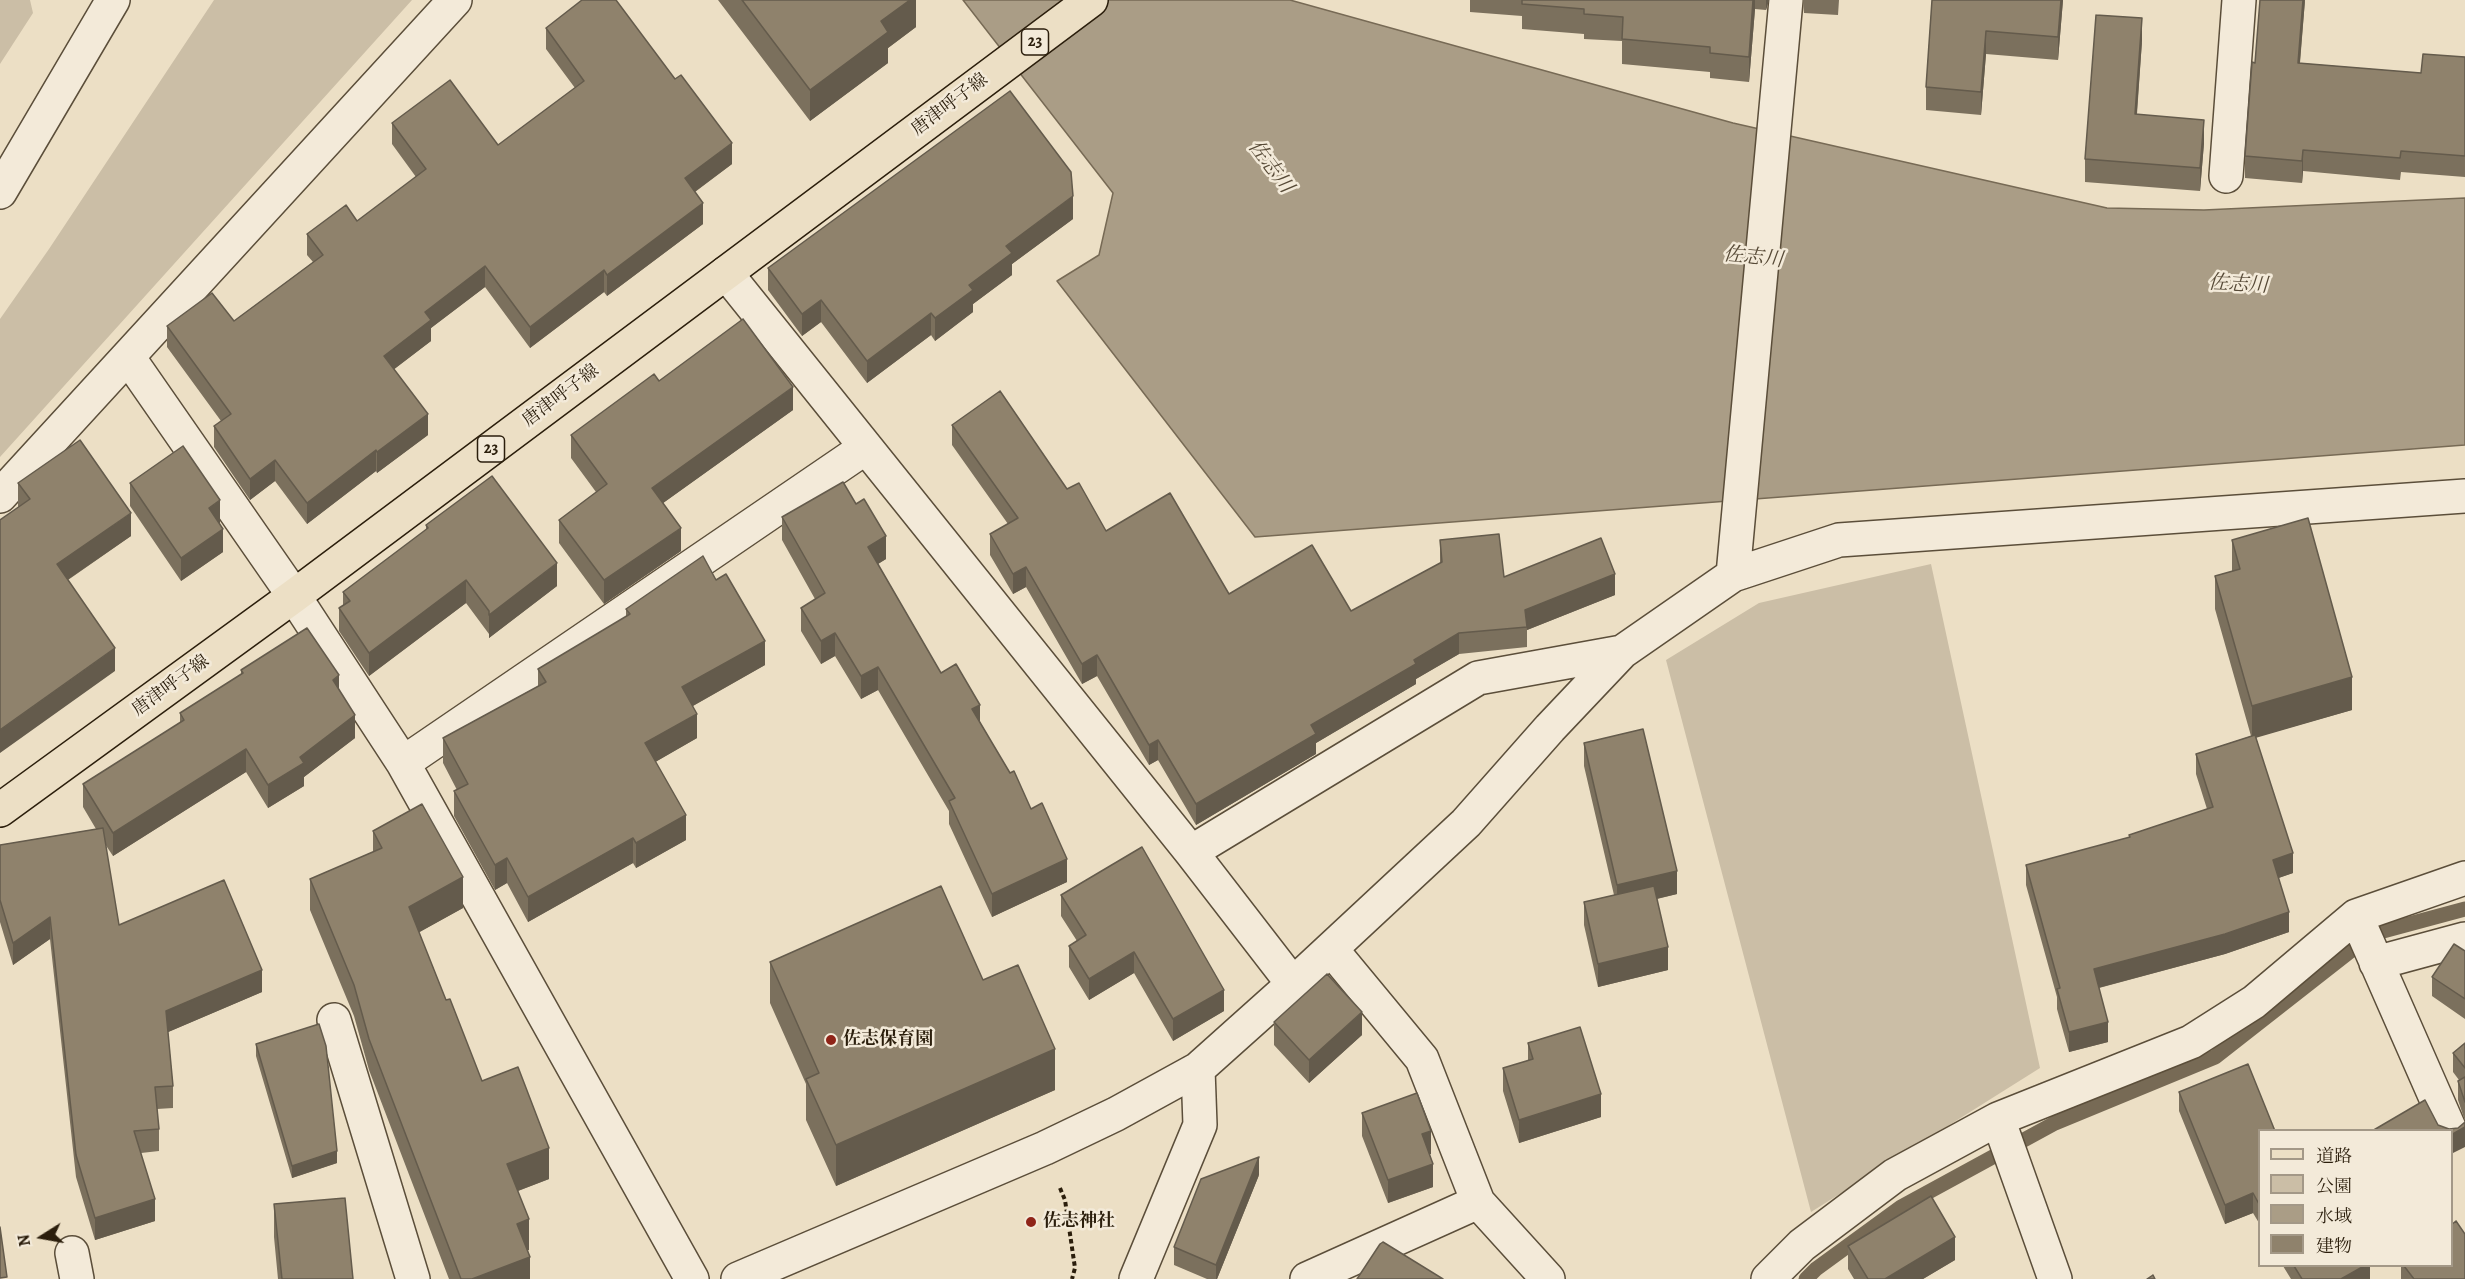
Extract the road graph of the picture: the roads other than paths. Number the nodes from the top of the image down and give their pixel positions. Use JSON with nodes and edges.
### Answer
{"nodes":[{"id":1,"x":113,"y":0,"type":"edge"},
{"id":2,"x":455,"y":0,"type":"edge"},
{"id":3,"x":1091,"y":0,"type":"edge"},
{"id":4,"x":1786,"y":0,"type":"edge"},
{"id":5,"x":2239,"y":0,"type":"edge"},
{"id":6,"x":2226,"y":176,"type":"dead end"},
{"id":7,"x":0,"y":192,"type":"edge"},
{"id":8,"x":726,"y":273,"type":"junction"},
{"id":9,"x":128,"y":357,"type":"junction"},
{"id":10,"x":865,"y":448,"type":"junction"},
{"id":11,"x":0,"y":496,"type":"edge"},
{"id":12,"x":2465,"y":496,"type":"edge"},
{"id":13,"x":1733,"y":575,"type":"junction"},
{"id":14,"x":294,"y":596,"type":"junction"},
{"id":15,"x":1622,"y":652,"type":"junction"},
{"id":16,"x":403,"y":763,"type":"junction"},
{"id":17,"x":0,"y":810,"type":"edge"},
{"id":18,"x":1191,"y":852,"type":"junction"},
{"id":19,"x":2465,"y":878,"type":"edge"},
{"id":20,"x":2356,"y":916,"type":"junction"},
{"id":21,"x":2465,"y":939,"type":"edge"},
{"id":22,"x":1331,"y":949,"type":"junction"},
{"id":23,"x":2376,"y":963,"type":"junction"},
{"id":24,"x":1293,"y":984,"type":"junction"},
{"id":25,"x":334,"y":1020,"type":"dead end"},
{"id":26,"x":1198,"y":1070,"type":"junction"},
{"id":27,"x":1998,"y":1119,"type":"junction"},
{"id":28,"x":2450,"y":1129,"type":"edge"},
{"id":29,"x":2453,"y":1134,"type":"edge"},
{"id":30,"x":2465,"y":1155,"type":"edge"},
{"id":31,"x":1478,"y":1202,"type":"junction"},
{"id":32,"x":412,"y":1279,"type":"edge"},
{"id":33,"x":692,"y":1279,"type":"edge"},
{"id":34,"x":738,"y":1279,"type":"edge"},
{"id":35,"x":1136,"y":1279,"type":"edge"},
{"id":36,"x":1307,"y":1279,"type":"edge"},
{"id":37,"x":1548,"y":1279,"type":"edge"},
{"id":38,"x":1768,"y":1279,"type":"edge"},
{"id":39,"x":2055,"y":1279,"type":"edge"}],
"edges":[{"from":1,"to":7,"type":"street"},
{"from":2,"to":9,"type":"street"},
{"from":3,"to":8,"type":"main road","name":"唐津呼子線","number":"23"},
{"from":4,"to":13,"type":"street"},
{"from":5,"to":6,"type":"street"},
{"from":8,"to":10,"type":"street"},
{"from":8,"to":14,"type":"main road","name":"唐津呼子線","number":"23"},
{"from":9,"to":11,"type":"street"},
{"from":9,"to":14,"type":"street"},
{"from":10,"to":16,"type":"street"},
{"from":10,"to":18,"type":"street"},
{"from":12,"to":13,"type":"street"},
{"from":13,"to":15,"type":"street"},
{"from":14,"to":16,"type":"street"},
{"from":14,"to":17,"type":"main road","name":"唐津呼子線","number":"23"},
{"from":15,"to":18,"type":"street"},
{"from":15,"to":22,"type":"street"},
{"from":16,"to":33,"type":"street"},
{"from":18,"to":24,"type":"street"},
{"from":19,"to":20,"type":"street"},
{"from":20,"to":23,"type":"street"},
{"from":20,"to":27,"type":"street"},
{"from":21,"to":23,"type":"street"},
{"from":22,"to":24,"type":"street"},
{"from":22,"to":31,"type":"street"},
{"from":23,"to":28,"type":"street"},
{"from":24,"to":26,"type":"street"},
{"from":25,"to":32,"type":"street"},
{"from":26,"to":34,"type":"street"},
{"from":26,"to":35,"type":"street"},
{"from":27,"to":38,"type":"street"},
{"from":27,"to":39,"type":"street"},
{"from":29,"to":30,"type":"street"},
{"from":31,"to":36,"type":"street"},
{"from":31,"to":37,"type":"street"}]}
